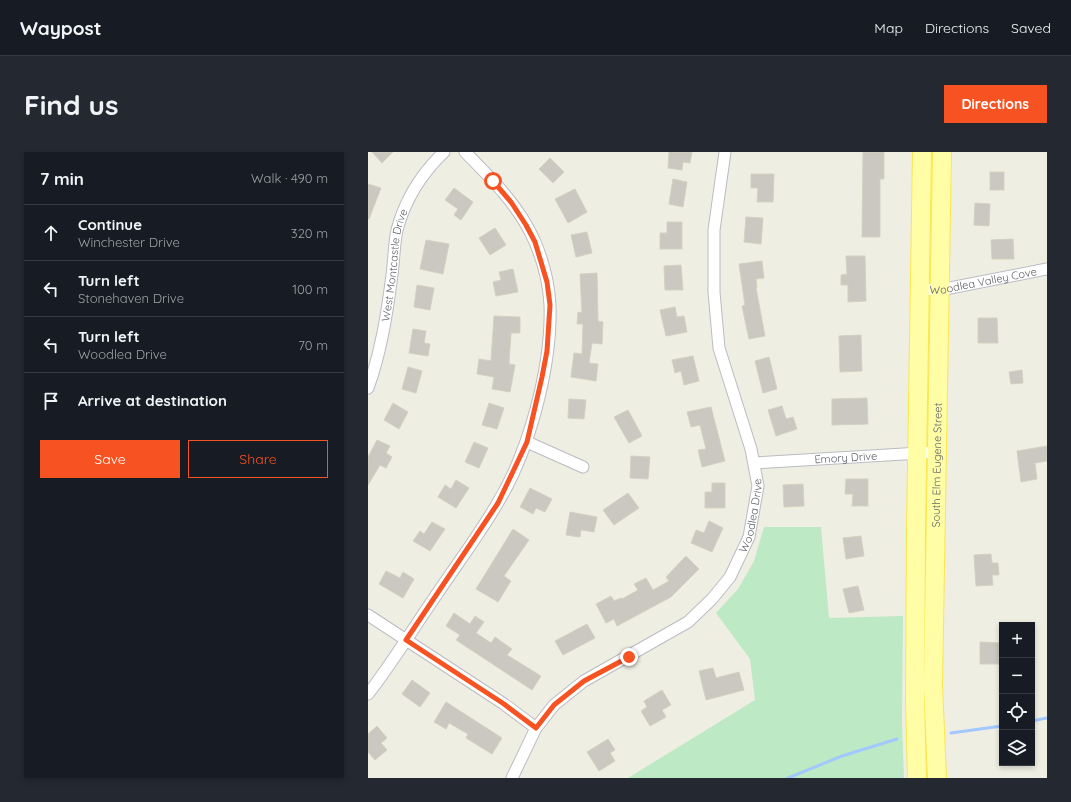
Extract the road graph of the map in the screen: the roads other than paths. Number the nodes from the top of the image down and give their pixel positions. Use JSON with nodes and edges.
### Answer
{"nodes":[{"id":1,"x":444,"y":152,"type":"edge"},
{"id":2,"x":465,"y":152,"type":"edge"},
{"id":3,"x":725,"y":152,"type":"edge"},
{"id":4,"x":922,"y":152,"type":"edge"},
{"id":5,"x":942,"y":152,"type":"edge"},
{"id":6,"x":1047,"y":270,"type":"edge"},
{"id":7,"x":920,"y":289,"type":"junction"},
{"id":8,"x":940,"y":290,"type":"junction"},
{"id":9,"x":368,"y":388,"type":"edge"},
{"id":10,"x":527,"y":442,"type":"junction"},
{"id":11,"x":937,"y":452,"type":"junction"},
{"id":12,"x":917,"y":454,"type":"junction"},
{"id":13,"x":754,"y":463,"type":"junction"},
{"id":14,"x":583,"y":467,"type":"dead end"},
{"id":15,"x":368,"y":615,"type":"edge"},
{"id":16,"x":406,"y":640,"type":"junction"},
{"id":17,"x":368,"y":694,"type":"edge"},
{"id":18,"x":536,"y":728,"type":"junction"},
{"id":19,"x":512,"y":778,"type":"edge"},
{"id":20,"x":917,"y":778,"type":"edge"},
{"id":21,"x":937,"y":778,"type":"edge"}],
"edges":[{"from":1,"to":9,"type":"street","name":"West Montcastle Drive"},
{"from":2,"to":10,"type":"street"},
{"from":3,"to":13,"type":"street","name":"Woodlea Drive"},
{"from":4,"to":7,"type":"main road","name":"South Elm Eugene Street"},
{"from":5,"to":8,"type":"main road","name":"South Elm Eugene Street"},
{"from":6,"to":8,"type":"street","name":"Woodlea Valley Cove"},
{"from":7,"to":8,"type":"street","name":"Woodlea Valley Cove"},
{"from":7,"to":12,"type":"main road","name":"South Elm Eugene Street"},
{"from":8,"to":11,"type":"main road","name":"South Elm Eugene Street"},
{"from":10,"to":14,"type":"street"},
{"from":10,"to":16,"type":"street"},
{"from":11,"to":12,"type":"street","name":"Emory Drive"},
{"from":11,"to":21,"type":"main road","name":"South Elm Eugene Street"},
{"from":12,"to":13,"type":"street","name":"Emory Drive"},
{"from":12,"to":20,"type":"main road","name":"South Elm Eugene Street"},
{"from":13,"to":18,"type":"street","name":"Woodlea Drive"},
{"from":15,"to":16,"type":"street"},
{"from":16,"to":17,"type":"street"},
{"from":16,"to":18,"type":"street"},
{"from":18,"to":19,"type":"street","name":"Woodlea Drive"}]}
